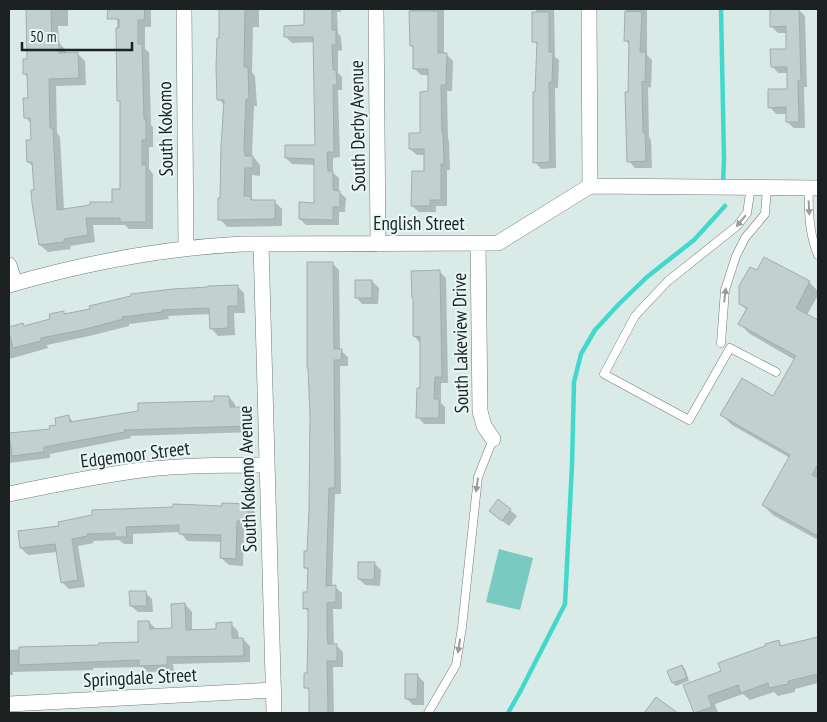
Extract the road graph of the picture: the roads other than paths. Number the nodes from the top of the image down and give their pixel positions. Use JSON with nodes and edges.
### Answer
{"nodes":[{"id":1,"x":184,"y":9,"type":"edge"},
{"id":2,"x":376,"y":9,"type":"edge"},
{"id":3,"x":589,"y":9,"type":"edge"},
{"id":4,"x":590,"y":186,"type":"junction"},
{"id":5,"x":751,"y":188,"type":"junction"},
{"id":6,"x":767,"y":188,"type":"junction"},
{"id":7,"x":814,"y":188,"type":"edge"},
{"id":8,"x":478,"y":243,"type":"junction"},
{"id":9,"x":261,"y":244,"type":"junction"},
{"id":10,"x":378,"y":244,"type":"junction"},
{"id":11,"x":186,"y":248,"type":"junction"},
{"id":12,"x":818,"y":255,"type":"edge"},
{"id":13,"x":9,"y":265,"type":"edge"},
{"id":14,"x":12,"y":284,"type":"edge"},
{"id":15,"x":721,"y":343,"type":"dead end"},
{"id":16,"x":776,"y":372,"type":"dead end"},
{"id":17,"x":493,"y":439,"type":"joint"},
{"id":18,"x":267,"y":465,"type":"junction"},
{"id":19,"x":9,"y":494,"type":"edge"},
{"id":20,"x":274,"y":690,"type":"junction"},
{"id":21,"x":9,"y":704,"type":"edge"},
{"id":22,"x":274,"y":713,"type":"edge"},
{"id":23,"x":428,"y":713,"type":"edge"}],
"edges":[{"from":1,"to":11,"type":"street","name":"South Kokomo"},
{"from":2,"to":10,"type":"street","name":"South Derby Avenue"},
{"from":3,"to":4,"type":"street"},
{"from":4,"to":5,"type":"street"},
{"from":4,"to":8,"type":"street","name":"English Street"},
{"from":5,"to":6,"type":"street"},
{"from":5,"to":16,"type":"lane","one_way":true},
{"from":6,"to":7,"type":"street"},
{"from":15,"to":6,"type":"lane","one_way":true},
{"from":7,"to":12,"type":"lane","one_way":true},
{"from":8,"to":10,"type":"street","name":"English Street"},
{"from":8,"to":17,"type":"street","name":"South Lakeview Drive"},
{"from":9,"to":10,"type":"street","name":"English Street"},
{"from":9,"to":11,"type":"street","name":"English Street"},
{"from":9,"to":18,"type":"street","name":"South Kokomo Avenue"},
{"from":11,"to":14,"type":"street","name":"English Street"},
{"from":13,"to":14,"type":"street"},
{"from":17,"to":23,"type":"lane","one_way":true},
{"from":18,"to":19,"type":"street","name":"Edgemoor Street"},
{"from":18,"to":20,"type":"street","name":"South Kokomo Avenue"},
{"from":20,"to":21,"type":"street","name":"Springdale Street"},
{"from":20,"to":22,"type":"street","name":"South Kokomo Avenue"}]}
